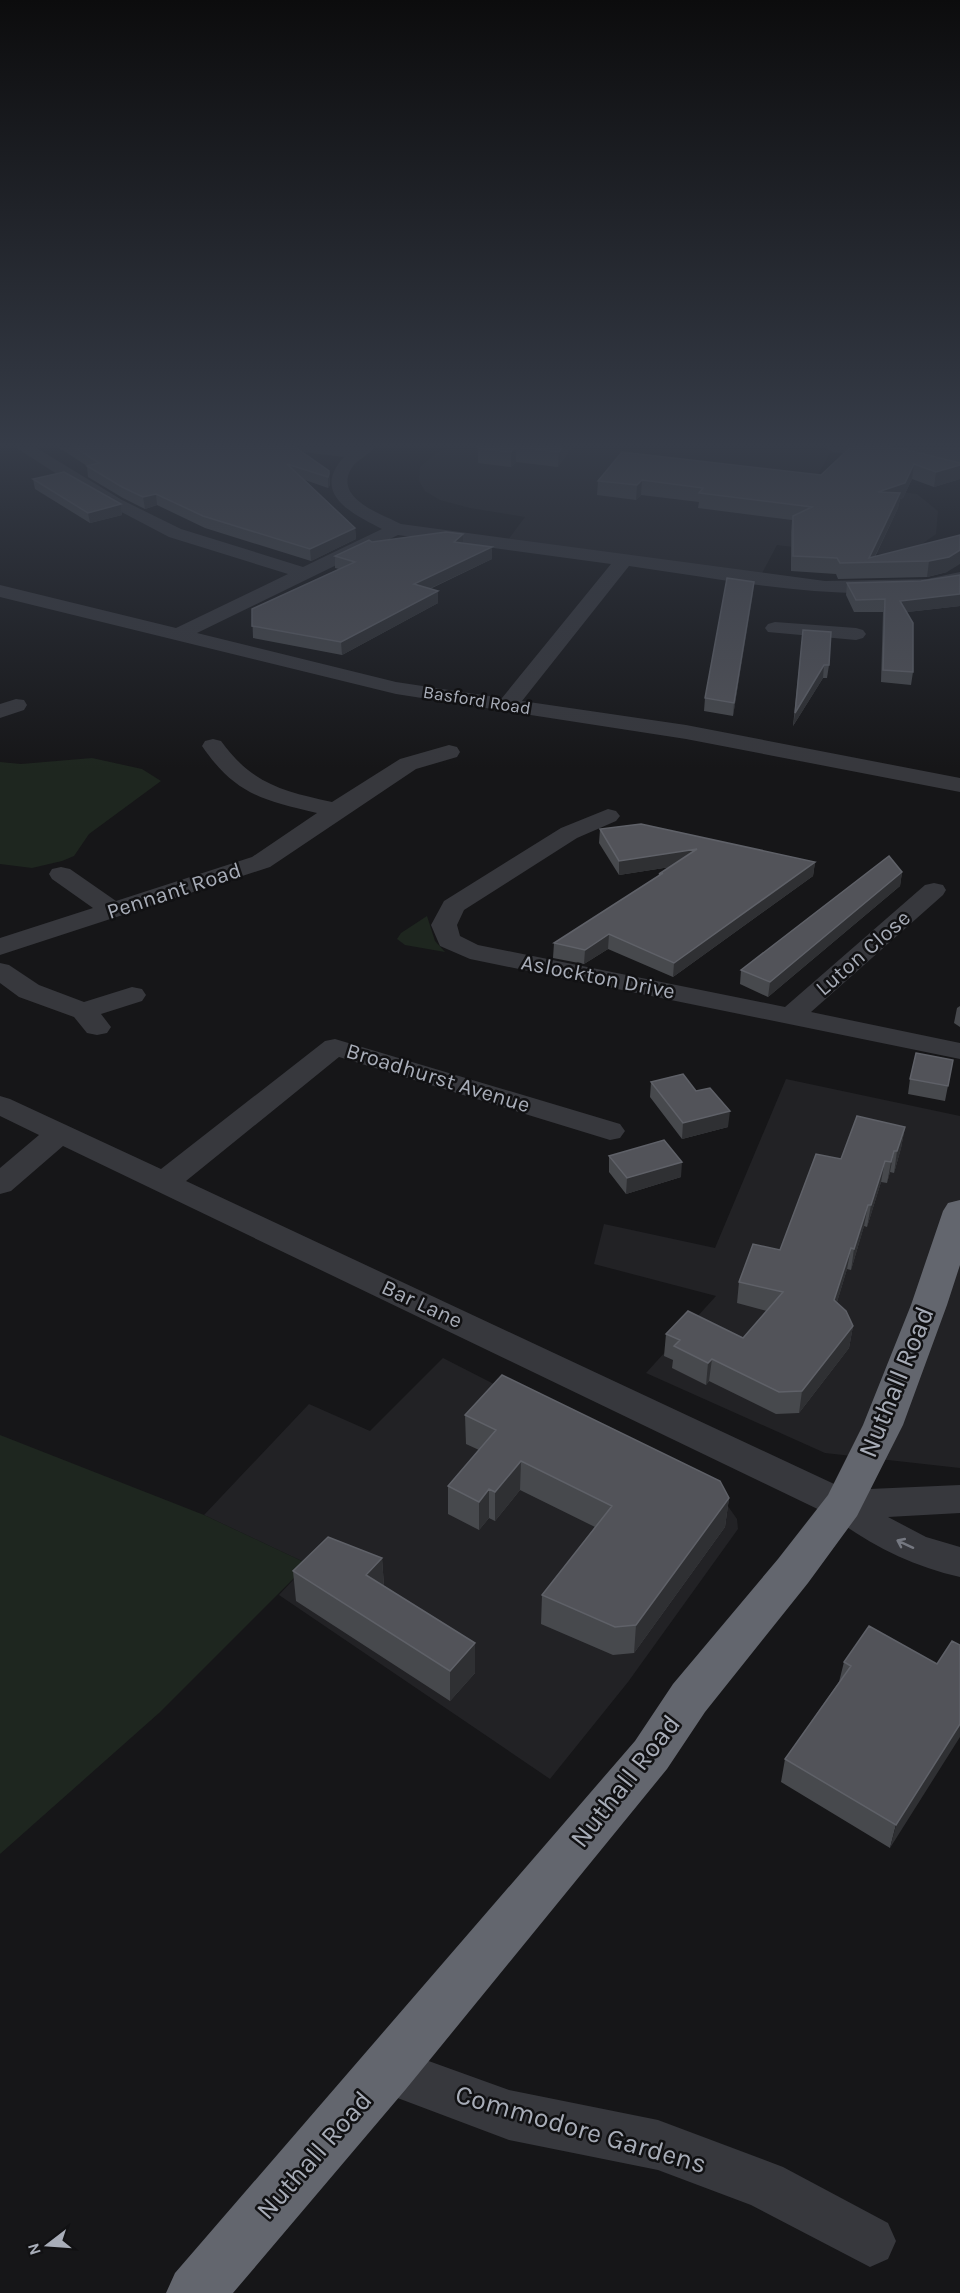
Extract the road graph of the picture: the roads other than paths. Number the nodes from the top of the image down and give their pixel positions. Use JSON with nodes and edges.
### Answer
{"nodes":[{"id":1,"x":242,"y":554,"type":"edge"},
{"id":2,"x":342,"y":554,"type":"edge"},
{"id":3,"x":574,"y":554,"type":"edge"},
{"id":4,"x":622,"y":561,"type":"junction"},
{"id":5,"x":303,"y":573,"type":"junction"},
{"id":6,"x":960,"y":578,"type":"edge"},
{"id":7,"x":825,"y":587,"type":"junction"},
{"id":8,"x":0,"y":591,"type":"edge"},
{"id":9,"x":775,"y":628,"type":"dead end"},
{"id":10,"x":815,"y":631,"type":"junction"},
{"id":11,"x":179,"y":634,"type":"junction"},
{"id":12,"x":856,"y":634,"type":"dead end"},
{"id":13,"x":507,"y":705,"type":"junction"},
{"id":14,"x":449,"y":752,"type":"dead end"},
{"id":15,"x":212,"y":756,"type":"dead end"},
{"id":16,"x":960,"y":785,"type":"edge"},
{"id":17,"x":336,"y":810,"type":"junction"},
{"id":18,"x":608,"y":816,"type":"dead end"},
{"id":19,"x":61,"y":874,"type":"dead end"},
{"id":20,"x":934,"y":890,"type":"dead end"},
{"id":21,"x":113,"y":911,"type":"junction"},
{"id":22,"x":0,"y":947,"type":"edge"},
{"id":23,"x":0,"y":971,"type":"edge"},
{"id":24,"x":132,"y":995,"type":"dead end"},
{"id":25,"x":791,"y":1016,"type":"junction"},
{"id":26,"x":960,"y":1051,"type":"edge"},
{"id":27,"x":0,"y":1105,"type":"edge"},
{"id":28,"x":610,"y":1131,"type":"dead end"},
{"id":29,"x":60,"y":1133,"type":"junction"},
{"id":30,"x":165,"y":1182,"type":"junction"},
{"id":31,"x":0,"y":1184,"type":"edge"},
{"id":32,"x":960,"y":1211,"type":"edge"},
{"id":33,"x":960,"y":1499,"type":"edge"},
{"id":34,"x":843,"y":1505,"type":"junction"},
{"id":35,"x":960,"y":1562,"type":"edge"},
{"id":36,"x":387,"y":2070,"type":"junction"},
{"id":37,"x":870,"y":2241,"type":"dead end"},
{"id":38,"x":195,"y":2293,"type":"edge"}],
"edges":[{"from":1,"to":5,"type":"street"},
{"from":2,"to":5,"type":"street"},
{"from":3,"to":4,"type":"street"},
{"from":4,"to":7,"type":"street"},
{"from":4,"to":13,"type":"street"},
{"from":5,"to":11,"type":"street"},
{"from":6,"to":7,"type":"street"},
{"from":7,"to":10,"type":"street"},
{"from":8,"to":11,"type":"street","name":"Basford Road"},
{"from":9,"to":10,"type":"street"},
{"from":10,"to":12,"type":"street"},
{"from":11,"to":13,"type":"street","name":"Basford Road"},
{"from":13,"to":16,"type":"street","name":"Basford Road"},
{"from":14,"to":17,"type":"street","name":"Pennant Road"},
{"from":15,"to":17,"type":"street"},
{"from":17,"to":21,"type":"street","name":"Pennant Road"},
{"from":18,"to":25,"type":"street","name":"Aslockton Drive"},
{"from":19,"to":21,"type":"street"},
{"from":20,"to":25,"type":"street","name":"Luton Close"},
{"from":21,"to":22,"type":"street","name":"Pennant Road"},
{"from":23,"to":24,"type":"street"},
{"from":25,"to":26,"type":"street","name":"Aslockton Drive"},
{"from":27,"to":29,"type":"street","name":"Bar Lane"},
{"from":28,"to":30,"type":"street","name":"Broadhurst Avenue"},
{"from":29,"to":30,"type":"street","name":"Bar Lane"},
{"from":29,"to":31,"type":"street"},
{"from":30,"to":34,"type":"street","name":"Bar Lane"},
{"from":32,"to":34,"type":"highway","name":"Nuthall Road"},
{"from":33,"to":34,"type":"street"},
{"from":35,"to":34,"type":"street","name":"Bar Lane","one_way":true},
{"from":34,"to":36,"type":"highway","name":"Nuthall Road"},
{"from":36,"to":37,"type":"street","name":"Commodore Gardens"},
{"from":36,"to":38,"type":"highway","name":"Nuthall Road"}]}
